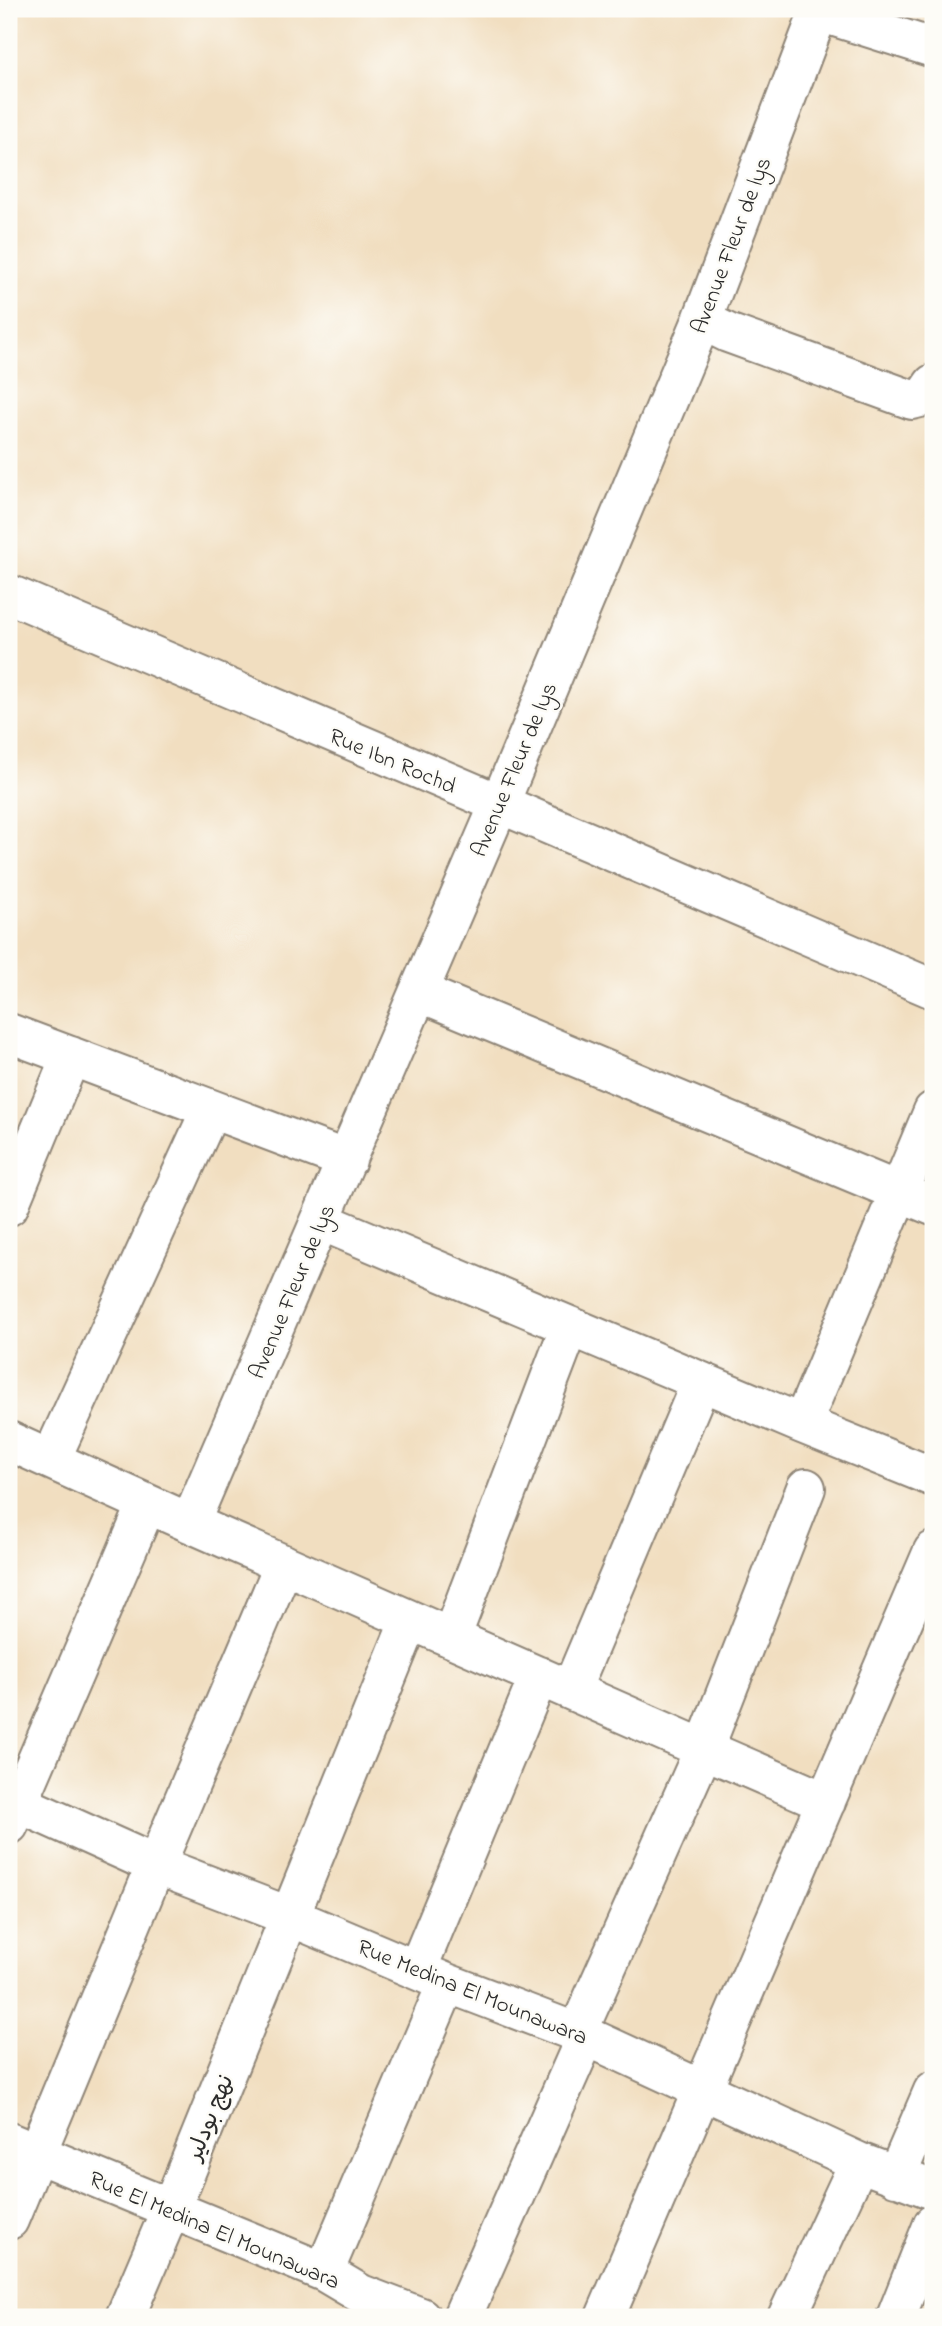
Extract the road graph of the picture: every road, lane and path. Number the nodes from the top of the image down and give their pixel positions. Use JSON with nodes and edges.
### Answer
{"nodes":[{"id":1,"x":819,"y":10,"type":"edge"},
{"id":2,"x":933,"y":48,"type":"edge"},
{"id":3,"x":702,"y":320,"type":"junction"},
{"id":4,"x":933,"y":384,"type":"edge"},
{"id":5,"x":9,"y":594,"type":"edge"},
{"id":6,"x":499,"y":805,"type":"junction"},
{"id":7,"x":933,"y":989,"type":"edge"},
{"id":8,"x":419,"y":992,"type":"junction"},
{"id":9,"x":9,"y":1032,"type":"edge"},
{"id":10,"x":71,"y":1056,"type":"junction"},
{"id":11,"x":211,"y":1109,"type":"junction"},
{"id":12,"x":933,"y":1111,"type":"edge"},
{"id":13,"x":347,"y":1160,"type":"junction"},
{"id":14,"x":917,"y":1198,"type":"edge"},
{"id":15,"x":9,"y":1206,"type":"edge"},
{"id":16,"x":321,"y":1221,"type":"junction"},
{"id":17,"x":570,"y":1326,"type":"junction"},
{"id":18,"x":701,"y":1382,"type":"junction"},
{"id":19,"x":802,"y":1424,"type":"junction"},
{"id":20,"x":9,"y":1442,"type":"edge"},
{"id":21,"x":51,"y":1460,"type":"junction"},
{"id":22,"x":933,"y":1477,"type":"edge"},
{"id":23,"x":806,"y":1488,"type":"dead end"},
{"id":24,"x":147,"y":1504,"type":"junction"},
{"id":25,"x":191,"y":1523,"type":"junction"},
{"id":26,"x":933,"y":1551,"type":"edge"},
{"id":27,"x":284,"y":1564,"type":"junction"},
{"id":28,"x":410,"y":1620,"type":"junction"},
{"id":29,"x":451,"y":1638,"type":"junction"},
{"id":30,"x":555,"y":1683,"type":"junction"},
{"id":31,"x":704,"y":1749,"type":"junction"},
{"id":32,"x":825,"y":1802,"type":"junction"},
{"id":33,"x":12,"y":1809,"type":"edge"},
{"id":34,"x":156,"y":1865,"type":"junction"},
{"id":35,"x":291,"y":1917,"type":"junction"},
{"id":36,"x":432,"y":1976,"type":"junction"},
{"id":37,"x":582,"y":2035,"type":"junction"},
{"id":38,"x":701,"y":2089,"type":"junction"},
{"id":39,"x":933,"y":2091,"type":"edge"},
{"id":40,"x":23,"y":2147,"type":"edge"},
{"id":41,"x":859,"y":2162,"type":"junction"},
{"id":42,"x":896,"y":2177,"type":"junction"},
{"id":43,"x":933,"y":2190,"type":"edge"},
{"id":44,"x":172,"y":2209,"type":"junction"},
{"id":45,"x":9,"y":2220,"type":"edge"},
{"id":46,"x":933,"y":2224,"type":"edge"},
{"id":47,"x":324,"y":2272,"type":"junction"},
{"id":48,"x":356,"y":2306,"type":"edge"},
{"id":49,"x":125,"y":2317,"type":"edge"},
{"id":50,"x":421,"y":2317,"type":"edge"},
{"id":51,"x":462,"y":2317,"type":"edge"},
{"id":52,"x":605,"y":2317,"type":"edge"},
{"id":53,"x":787,"y":2317,"type":"edge"},
{"id":54,"x":896,"y":2317,"type":"edge"}],
"edges":[{"from":1,"to":2,"type":"street"},
{"from":1,"to":3,"type":"street","name":"Avenue Fleur de lys"},
{"from":3,"to":4,"type":"street"},
{"from":3,"to":6,"type":"street","name":"Avenue Fleur de lys"},
{"from":5,"to":6,"type":"street","name":"Rue Ibn Rochd"},
{"from":6,"to":7,"type":"street","name":"Rue Ibn Rochd"},
{"from":6,"to":8,"type":"street","name":"Avenue Fleur de lys"},
{"from":8,"to":13,"type":"street","name":"Avenue Fleur de lys"},
{"from":8,"to":14,"type":"street"},
{"from":9,"to":10,"type":"street"},
{"from":10,"to":11,"type":"street"},
{"from":10,"to":15,"type":"street"},
{"from":11,"to":13,"type":"street"},
{"from":11,"to":21,"type":"street"},
{"from":12,"to":14,"type":"street"},
{"from":13,"to":16,"type":"street","name":"Avenue Fleur de lys"},
{"from":14,"to":19,"type":"street"},
{"from":16,"to":17,"type":"street"},
{"from":16,"to":25,"type":"street","name":"Avenue Fleur de lys"},
{"from":17,"to":18,"type":"street"},
{"from":17,"to":29,"type":"street"},
{"from":18,"to":19,"type":"street"},
{"from":18,"to":30,"type":"street"},
{"from":19,"to":22,"type":"street"},
{"from":20,"to":21,"type":"street"},
{"from":21,"to":24,"type":"street"},
{"from":23,"to":31,"type":"street"},
{"from":24,"to":25,"type":"street"},
{"from":24,"to":33,"type":"street"},
{"from":25,"to":27,"type":"street"},
{"from":26,"to":32,"type":"street"},
{"from":27,"to":28,"type":"street"},
{"from":27,"to":34,"type":"street"},
{"from":28,"to":29,"type":"street"},
{"from":28,"to":35,"type":"street","name":"نهج بودلير"},
{"from":29,"to":30,"type":"street"},
{"from":30,"to":31,"type":"street"},
{"from":30,"to":36,"type":"street"},
{"from":31,"to":32,"type":"street"},
{"from":31,"to":37,"type":"street"},
{"from":32,"to":38,"type":"street"},
{"from":33,"to":34,"type":"street","name":"Rue Medina El Mounawara"},
{"from":34,"to":35,"type":"street","name":"Rue Medina El Mounawara"},
{"from":34,"to":40,"type":"street"},
{"from":35,"to":36,"type":"street","name":"Rue Medina El Mounawara"},
{"from":35,"to":44,"type":"street","name":"نهج بودلير"},
{"from":36,"to":37,"type":"street","name":"Rue Medina El Mounawara"},
{"from":36,"to":47,"type":"street"},
{"from":37,"to":38,"type":"street","name":"Rue Medina El Mounawara"},
{"from":37,"to":51,"type":"street"},
{"from":38,"to":41,"type":"street","name":"Rue Medina El Mounawara"},
{"from":38,"to":52,"type":"street"},
{"from":39,"to":42,"type":"street"},
{"from":40,"to":44,"type":"street","name":"Rue El Medina El Mounawara"},
{"from":40,"to":45,"type":"street"},
{"from":41,"to":42,"type":"street","name":"Rue Medina El Mounawara"},
{"from":41,"to":53,"type":"street"},
{"from":42,"to":43,"type":"street","name":"Rue Medina El Mounawara"},
{"from":44,"to":47,"type":"street","name":"Rue El Medina El Mounawara"},
{"from":44,"to":49,"type":"street","name":"نهج بودلير"},
{"from":46,"to":54,"type":"street"},
{"from":47,"to":48,"type":"street","name":"Rue El Medina El Mounawara"},
{"from":48,"to":50,"type":"street","name":"Rue El Medina El Mounawara"}]}
